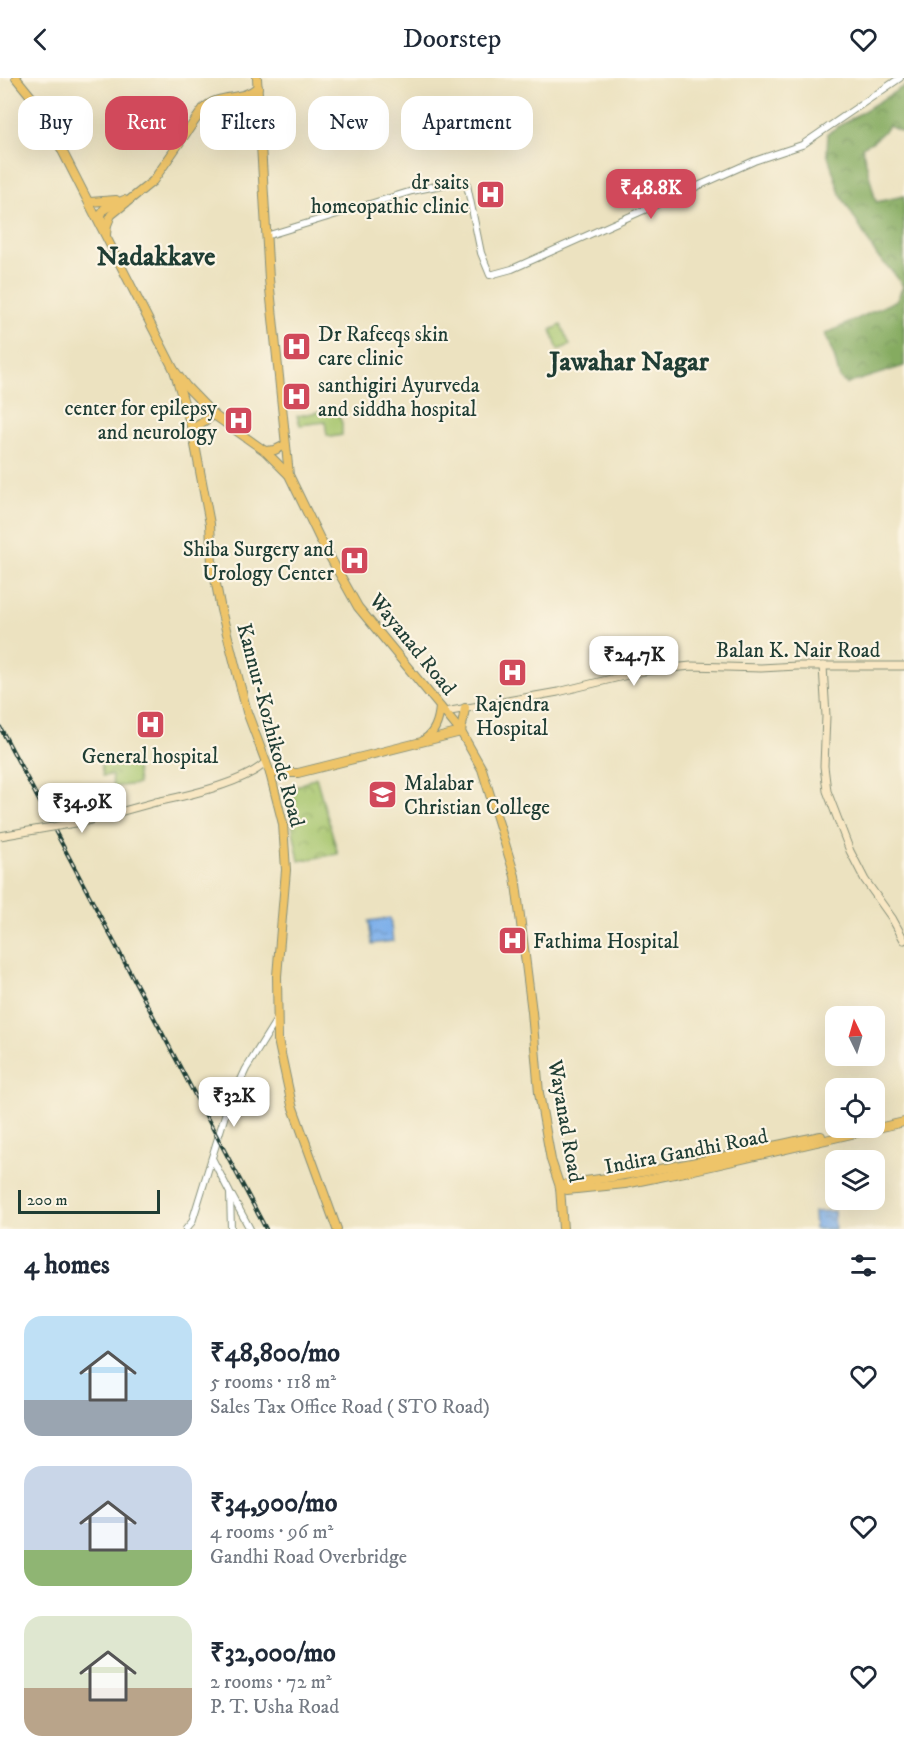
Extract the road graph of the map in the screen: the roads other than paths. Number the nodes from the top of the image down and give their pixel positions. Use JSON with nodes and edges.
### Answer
{"nodes":[{"id":1,"x":15,"y":78,"type":"edge"},
{"id":2,"x":900,"y":78,"type":"edge"},
{"id":3,"x":258,"y":82,"type":"edge"},
{"id":4,"x":248,"y":95,"type":"joint"},
{"id":5,"x":262,"y":150,"type":"edge"},
{"id":6,"x":130,"y":197,"type":"junction"},
{"id":7,"x":90,"y":202,"type":"junction"},
{"id":8,"x":104,"y":232,"type":"junction"},
{"id":9,"x":266,"y":236,"type":"junction"},
{"id":10,"x":174,"y":370,"type":"junction"},
{"id":11,"x":214,"y":416,"type":"junction"},
{"id":12,"x":192,"y":429,"type":"junction"},
{"id":13,"x":285,"y":445,"type":"junction"},
{"id":14,"x":265,"y":451,"type":"junction"},
{"id":15,"x":289,"y":474,"type":"junction"},
{"id":16,"x":823,"y":666,"type":"junction"},
{"id":17,"x":904,"y":666,"type":"edge"},
{"id":18,"x":465,"y":708,"type":"junction"},
{"id":19,"x":443,"y":710,"type":"junction"},
{"id":20,"x":461,"y":732,"type":"junction"},
{"id":21,"x":423,"y":741,"type":"junction"},
{"id":22,"x":266,"y":762,"type":"junction"},
{"id":23,"x":254,"y":771,"type":"junction"},
{"id":24,"x":270,"y":773,"type":"junction"},
{"id":25,"x":0,"y":836,"type":"edge"},
{"id":26,"x":904,"y":940,"type":"edge"},
{"id":27,"x":277,"y":1019,"type":"junction"},
{"id":28,"x":904,"y":1117,"type":"edge"},
{"id":29,"x":885,"y":1121,"type":"edge"},
{"id":30,"x":904,"y":1122,"type":"edge"},
{"id":31,"x":885,"y":1126,"type":"edge"},
{"id":32,"x":825,"y":1138,"type":"edge"},
{"id":33,"x":212,"y":1158,"type":"junction"},
{"id":34,"x":560,"y":1187,"type":"junction"},
{"id":35,"x":230,"y":1192,"type":"junction"},
{"id":36,"x":186,"y":1229,"type":"edge"},
{"id":37,"x":231,"y":1229,"type":"edge"},
{"id":38,"x":250,"y":1229,"type":"edge"},
{"id":39,"x":337,"y":1229,"type":"edge"},
{"id":40,"x":563,"y":1229,"type":"edge"}],
"edges":[{"from":1,"to":7,"type":"main road"},
{"from":2,"to":9,"type":"street"},
{"from":3,"to":4,"type":"main road"},
{"from":4,"to":6,"type":"main road"},
{"from":5,"to":9,"type":"main road","name":"Wayanad Road"},
{"from":6,"to":7,"type":"main road"},
{"from":6,"to":8,"type":"main road"},
{"from":7,"to":8,"type":"main road"},
{"from":8,"to":10,"type":"main road"},
{"from":9,"to":13,"type":"main road","name":"Wayanad Road"},
{"from":10,"to":11,"type":"main road"},
{"from":10,"to":12,"type":"main road","name":"Kannur-Kozhikode Road"},
{"from":11,"to":12,"type":"main road"},
{"from":11,"to":14,"type":"main road"},
{"from":12,"to":22,"type":"main road","name":"Kannur-Kozhikode Road"},
{"from":13,"to":14,"type":"main road"},
{"from":13,"to":15,"type":"main road","name":"Wayanad Road"},
{"from":14,"to":15,"type":"main road"},
{"from":15,"to":19,"type":"main road","name":"Wayanad Road"},
{"from":16,"to":17,"type":"main road","name":"Balan K. Nair Road"},
{"from":16,"to":18,"type":"main road","name":"Balan K. Nair Road"},
{"from":16,"to":26,"type":"main road"},
{"from":18,"to":19,"type":"main road","name":"Balan K. Nair Road"},
{"from":18,"to":20,"type":"main road"},
{"from":19,"to":20,"type":"main road","name":"Wayanad Road"},
{"from":19,"to":21,"type":"main road"},
{"from":20,"to":21,"type":"main road"},
{"from":20,"to":34,"type":"main road","name":"Wayanad Road"},
{"from":21,"to":24,"type":"main road"},
{"from":22,"to":23,"type":"main road"},
{"from":22,"to":24,"type":"main road","name":"Kannur-Kozhikode Road"},
{"from":23,"to":24,"type":"main road"},
{"from":23,"to":25,"type":"main road","bridge":true},
{"from":24,"to":27,"type":"main road","name":"Kannur-Kozhikode Road"},
{"from":27,"to":33,"type":"street"},
{"from":27,"to":39,"type":"main road","name":"Kannur-Kozhikode Road"},
{"from":28,"to":29,"type":"main road"},
{"from":30,"to":31,"type":"main road","name":"Indira Gandhi Road"},
{"from":32,"to":34,"type":"main road","name":"Indira Gandhi Road"},
{"from":33,"to":35,"type":"street"},
{"from":33,"to":36,"type":"street"},
{"from":34,"to":40,"type":"main road","name":"Wayanad Road"},
{"from":35,"to":37,"type":"street"},
{"from":35,"to":38,"type":"street"}]}
